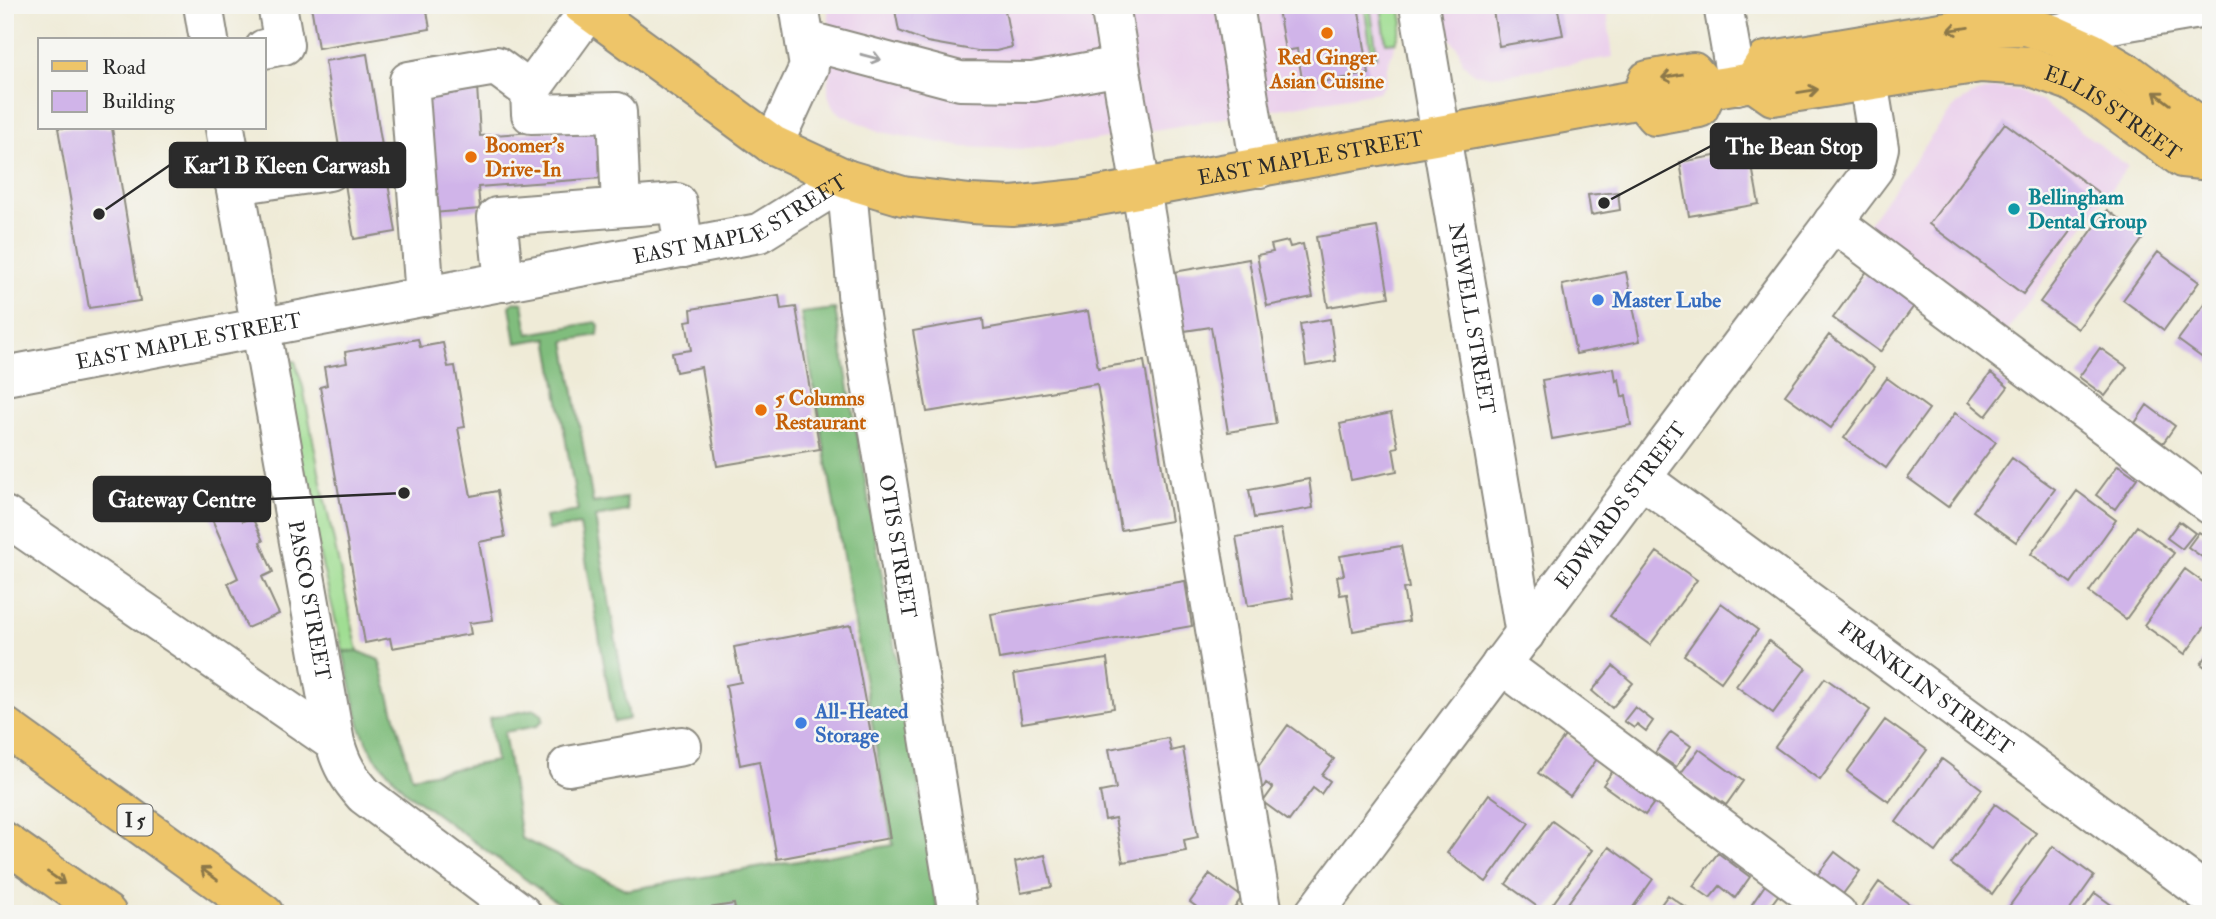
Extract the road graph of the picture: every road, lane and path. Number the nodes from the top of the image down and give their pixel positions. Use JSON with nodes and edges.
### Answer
{"nodes":[{"id":1,"x":203,"y":5,"type":"edge"},
{"id":2,"x":277,"y":5,"type":"edge"},
{"id":3,"x":1110,"y":5,"type":"edge"},
{"id":4,"x":1234,"y":5,"type":"edge"},
{"id":5,"x":1419,"y":5,"type":"edge"},
{"id":6,"x":1723,"y":5,"type":"edge"},
{"id":7,"x":2211,"y":7,"type":"edge"},
{"id":8,"x":585,"y":8,"type":"edge"},
{"id":9,"x":2034,"y":22,"type":"edge"},
{"id":10,"x":802,"y":23,"type":"edge"},
{"id":11,"x":209,"y":38,"type":"edge"},
{"id":12,"x":266,"y":49,"type":"edge"},
{"id":13,"x":1120,"y":66,"type":"junction"},
{"id":14,"x":1868,"y":81,"type":"junction"},
{"id":15,"x":1733,"y":85,"type":"junction"},
{"id":16,"x":530,"y":91,"type":"junction"},
{"id":17,"x":225,"y":130,"type":"edge"},
{"id":18,"x":1441,"y":135,"type":"junction"},
{"id":19,"x":2211,"y":144,"type":"edge"},
{"id":20,"x":773,"y":145,"type":"junction"},
{"id":21,"x":2211,"y":161,"type":"edge"},
{"id":22,"x":1259,"y":168,"type":"junction"},
{"id":23,"x":329,"y":171,"type":"dead end"},
{"id":24,"x":846,"y":179,"type":"junction"},
{"id":25,"x":235,"y":185,"type":"junction"},
{"id":26,"x":1140,"y":190,"type":"junction"},
{"id":27,"x":621,"y":207,"type":"junction"},
{"id":28,"x":1833,"y":222,"type":"junction"},
{"id":29,"x":684,"y":248,"type":"junction"},
{"id":30,"x":464,"y":262,"type":"dead end"},
{"id":31,"x":503,"y":270,"type":"junction"},
{"id":32,"x":425,"y":297,"type":"junction"},
{"id":33,"x":261,"y":328,"type":"junction"},
{"id":34,"x":5,"y":376,"type":"edge"},
{"id":35,"x":1641,"y":478,"type":"junction"},
{"id":36,"x":2211,"y":505,"type":"edge"},
{"id":37,"x":5,"y":516,"type":"edge"},
{"id":38,"x":1525,"y":634,"type":"junction"},
{"id":39,"x":1501,"y":664,"type":"junction"},
{"id":40,"x":5,"y":727,"type":"edge"},
{"id":41,"x":335,"y":743,"type":"junction"},
{"id":42,"x":682,"y":747,"type":"dead end"},
{"id":43,"x":568,"y":766,"type":"dead end"},
{"id":44,"x":5,"y":842,"type":"edge"},
{"id":45,"x":2211,"y":897,"type":"edge"},
{"id":46,"x":107,"y":914,"type":"edge"},
{"id":47,"x":264,"y":914,"type":"edge"},
{"id":48,"x":522,"y":914,"type":"edge"},
{"id":49,"x":957,"y":914,"type":"edge"},
{"id":50,"x":1263,"y":914,"type":"edge"},
{"id":51,"x":1314,"y":914,"type":"edge"},
{"id":52,"x":1837,"y":914,"type":"edge"}],
"edges":[{"from":1,"to":11,"type":"street"},
{"from":2,"to":12,"type":"street"},
{"from":3,"to":13,"type":"street"},
{"from":4,"to":22,"type":"street"},
{"from":5,"to":18,"type":"street","name":"NEWELL STREET"},
{"from":6,"to":15,"type":"street"},
{"from":7,"to":9,"type":"street","name":"EAST MAPLE STREET"},
{"from":8,"to":16,"type":"street"},
{"from":8,"to":20,"type":"main road"},
{"from":9,"to":15,"type":"main road","name":"EAST MAPLE STREET","one_way":true},
{"from":19,"to":9,"type":"main road","name":"ELLIS STREET","one_way":true},
{"from":10,"to":13,"type":"street","one_way":true},
{"from":10,"to":20,"type":"street"},
{"from":13,"to":26,"type":"street"},
{"from":15,"to":14,"type":"main road","one_way":true},
{"from":14,"to":21,"type":"main road","name":"ELLIS STREET"},
{"from":14,"to":28,"type":"street","name":"EDWARDS STREET"},
{"from":15,"to":18,"type":"main road","name":"EAST MAPLE STREET"},
{"from":16,"to":27,"type":"street"},
{"from":16,"to":32,"type":"street"},
{"from":17,"to":25,"type":"street","name":"PASCO STREET"},
{"from":18,"to":22,"type":"main road","name":"EAST MAPLE STREET"},
{"from":18,"to":38,"type":"street","name":"NEWELL STREET"},
{"from":20,"to":24,"type":"main road"},
{"from":22,"to":26,"type":"main road","name":"EAST MAPLE STREET"},
{"from":23,"to":25,"type":"street"},
{"from":24,"to":26,"type":"main road","name":"EAST MAPLE STREET"},
{"from":24,"to":29,"type":"street","name":"EAST MAPLE STREET"},
{"from":24,"to":49,"type":"street","name":"OTIS STREET"},
{"from":25,"to":33,"type":"street","name":"PASCO STREET"},
{"from":26,"to":50,"type":"street"},
{"from":27,"to":29,"type":"street"},
{"from":27,"to":31,"type":"street"},
{"from":28,"to":35,"type":"street","name":"EDWARDS STREET"},
{"from":28,"to":36,"type":"street"},
{"from":29,"to":31,"type":"street","name":"EAST MAPLE STREET"},
{"from":30,"to":31,"type":"street"},
{"from":31,"to":32,"type":"street","name":"EAST MAPLE STREET"},
{"from":32,"to":33,"type":"street","name":"EAST MAPLE STREET"},
{"from":33,"to":34,"type":"street","name":"EAST MAPLE STREET"},
{"from":33,"to":41,"type":"street","name":"PASCO STREET"},
{"from":35,"to":38,"type":"street","name":"EDWARDS STREET"},
{"from":35,"to":45,"type":"street","name":"FRANKLIN STREET"},
{"from":37,"to":41,"type":"street"},
{"from":38,"to":39,"type":"street","name":"EDWARDS STREET"},
{"from":39,"to":51,"type":"street","name":"EDWARDS STREET"},
{"from":39,"to":52,"type":"street"},
{"from":47,"to":40,"type":"main road","number":"I 5","one_way":true},
{"from":41,"to":48,"type":"street","name":"PASCO STREET"},
{"from":42,"to":43,"type":"street"},
{"from":44,"to":46,"type":"main road","one_way":true}]}
